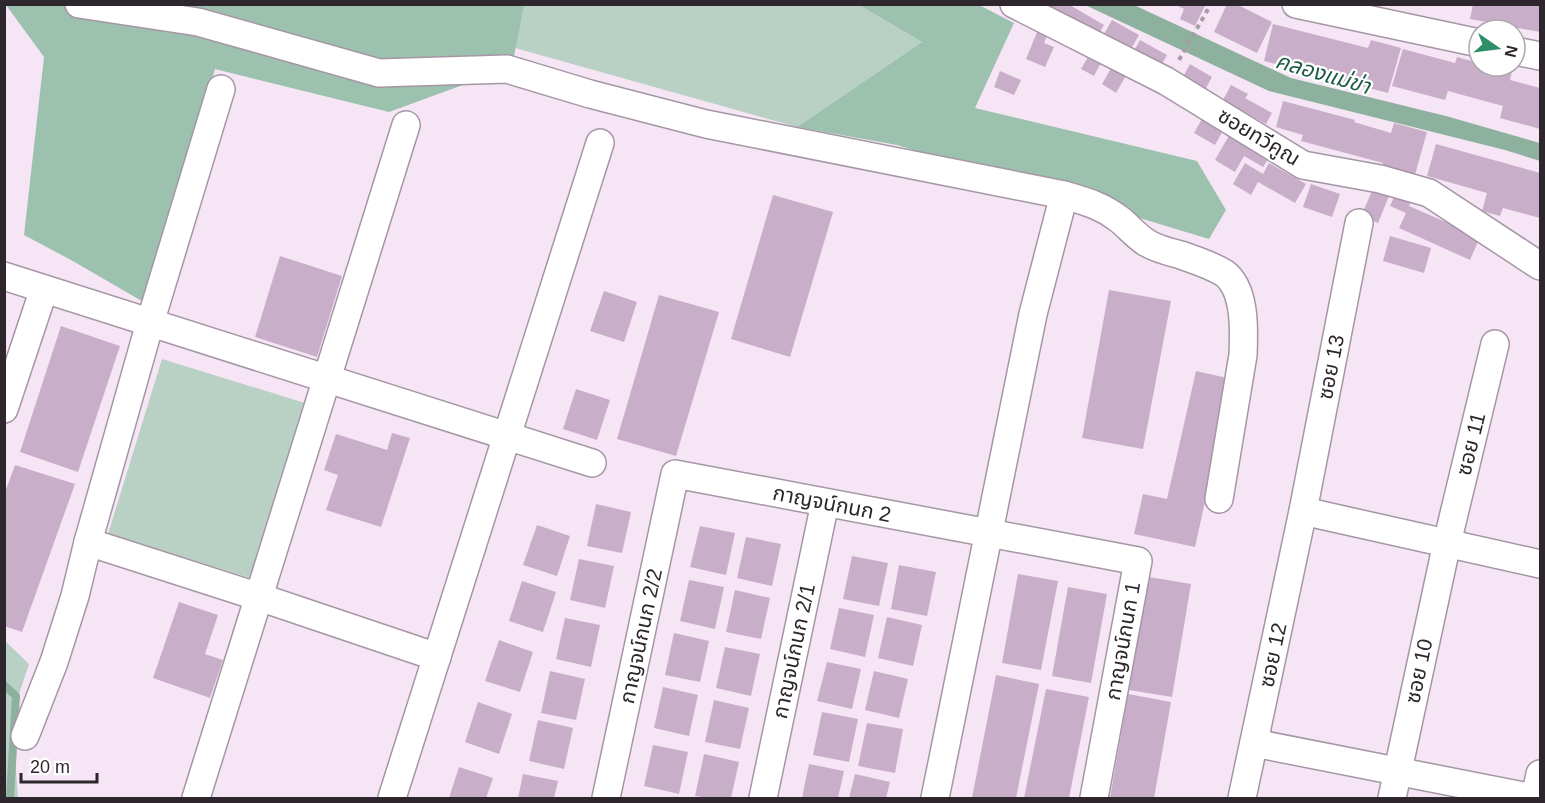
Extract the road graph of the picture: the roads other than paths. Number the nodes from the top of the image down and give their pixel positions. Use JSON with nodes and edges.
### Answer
{"nodes":[{"id":1,"x":79,"y":4,"type":"edge"},
{"id":2,"x":1014,"y":4,"type":"edge"},
{"id":3,"x":1296,"y":4,"type":"edge"},
{"id":4,"x":1467,"y":40,"type":"edge"},
{"id":5,"x":221,"y":89,"type":"dead end"},
{"id":6,"x":406,"y":125,"type":"dead end"},
{"id":7,"x":600,"y":143,"type":"dead end"},
{"id":8,"x":1064,"y":195,"type":"junction"},
{"id":9,"x":1359,"y":223,"type":"dead end"},
{"id":10,"x":1540,"y":266,"type":"edge"},
{"id":11,"x":4,"y":276,"type":"edge"},
{"id":12,"x":44,"y":289,"type":"junction"},
{"id":13,"x":150,"y":323,"type":"junction"},
{"id":14,"x":1495,"y":344,"type":"dead end"},
{"id":15,"x":327,"y":379,"type":"junction"},
{"id":16,"x":4,"y":409,"type":"edge"},
{"id":17,"x":507,"y":436,"type":"junction"},
{"id":18,"x":592,"y":463,"type":"dead end"},
{"id":19,"x":675,"y":474,"type":"joint"},
{"id":20,"x":1219,"y":499,"type":"dead end"},
{"id":21,"x":825,"y":502,"type":"junction"},
{"id":22,"x":1303,"y":511,"type":"junction"},
{"id":23,"x":989,"y":533,"type":"junction"},
{"id":24,"x":88,"y":542,"type":"junction"},
{"id":25,"x":1447,"y":543,"type":"junction"},
{"id":26,"x":1540,"y":564,"type":"edge"},
{"id":27,"x":259,"y":597,"type":"junction"},
{"id":28,"x":437,"y":657,"type":"junction"},
{"id":29,"x":25,"y":736,"type":"dead end"},
{"id":30,"x":1254,"y":743,"type":"junction"},
{"id":31,"x":1398,"y":772,"type":"junction"},
{"id":32,"x":1540,"y":774,"type":"edge"},
{"id":33,"x":196,"y":798,"type":"edge"},
{"id":34,"x":392,"y":798,"type":"edge"},
{"id":35,"x":606,"y":798,"type":"edge"},
{"id":36,"x":764,"y":798,"type":"edge"},
{"id":37,"x":935,"y":798,"type":"edge"},
{"id":38,"x":1094,"y":798,"type":"edge"},
{"id":39,"x":1242,"y":798,"type":"edge"},
{"id":40,"x":1392,"y":798,"type":"edge"},
{"id":41,"x":1534,"y":798,"type":"edge"}],
"edges":[{"from":1,"to":8,"type":"street"},
{"from":2,"to":10,"type":"street","name":"ซอยทวีคูณ"},
{"from":3,"to":4,"type":"street"},
{"from":5,"to":13,"type":"street"},
{"from":6,"to":15,"type":"street"},
{"from":7,"to":17,"type":"street"},
{"from":8,"to":20,"type":"street"},
{"from":8,"to":23,"type":"street"},
{"from":9,"to":22,"type":"street","name":"ซอย 13"},
{"from":11,"to":12,"type":"street"},
{"from":12,"to":13,"type":"street"},
{"from":12,"to":16,"type":"street"},
{"from":13,"to":15,"type":"street"},
{"from":13,"to":24,"type":"street"},
{"from":14,"to":25,"type":"street","name":"ซอย 11"},
{"from":15,"to":17,"type":"street"},
{"from":15,"to":27,"type":"street"},
{"from":17,"to":18,"type":"street"},
{"from":17,"to":28,"type":"street"},
{"from":19,"to":21,"type":"street","name":"กาญจน์กนก 2"},
{"from":19,"to":35,"type":"street","name":"กาญจน์กนก 2/2"},
{"from":21,"to":23,"type":"street","name":"กาญจน์กนก 2"},
{"from":21,"to":36,"type":"street","name":"กาญจน์กนก 2/1"},
{"from":22,"to":25,"type":"street"},
{"from":22,"to":30,"type":"street","name":"ซอย 12"},
{"from":23,"to":37,"type":"street"},
{"from":23,"to":38,"type":"street","name":"กาญจน์กนก 1"},
{"from":24,"to":27,"type":"street"},
{"from":24,"to":29,"type":"street"},
{"from":25,"to":26,"type":"street"},
{"from":25,"to":31,"type":"street","name":"ซอย 10"},
{"from":27,"to":28,"type":"street"},
{"from":27,"to":33,"type":"street"},
{"from":28,"to":34,"type":"street"},
{"from":30,"to":31,"type":"street"},
{"from":30,"to":39,"type":"street","name":"ซอย 12"},
{"from":31,"to":40,"type":"street","name":"ซอย 10"},
{"from":31,"to":41,"type":"street"},
{"from":32,"to":41,"type":"street"}]}
